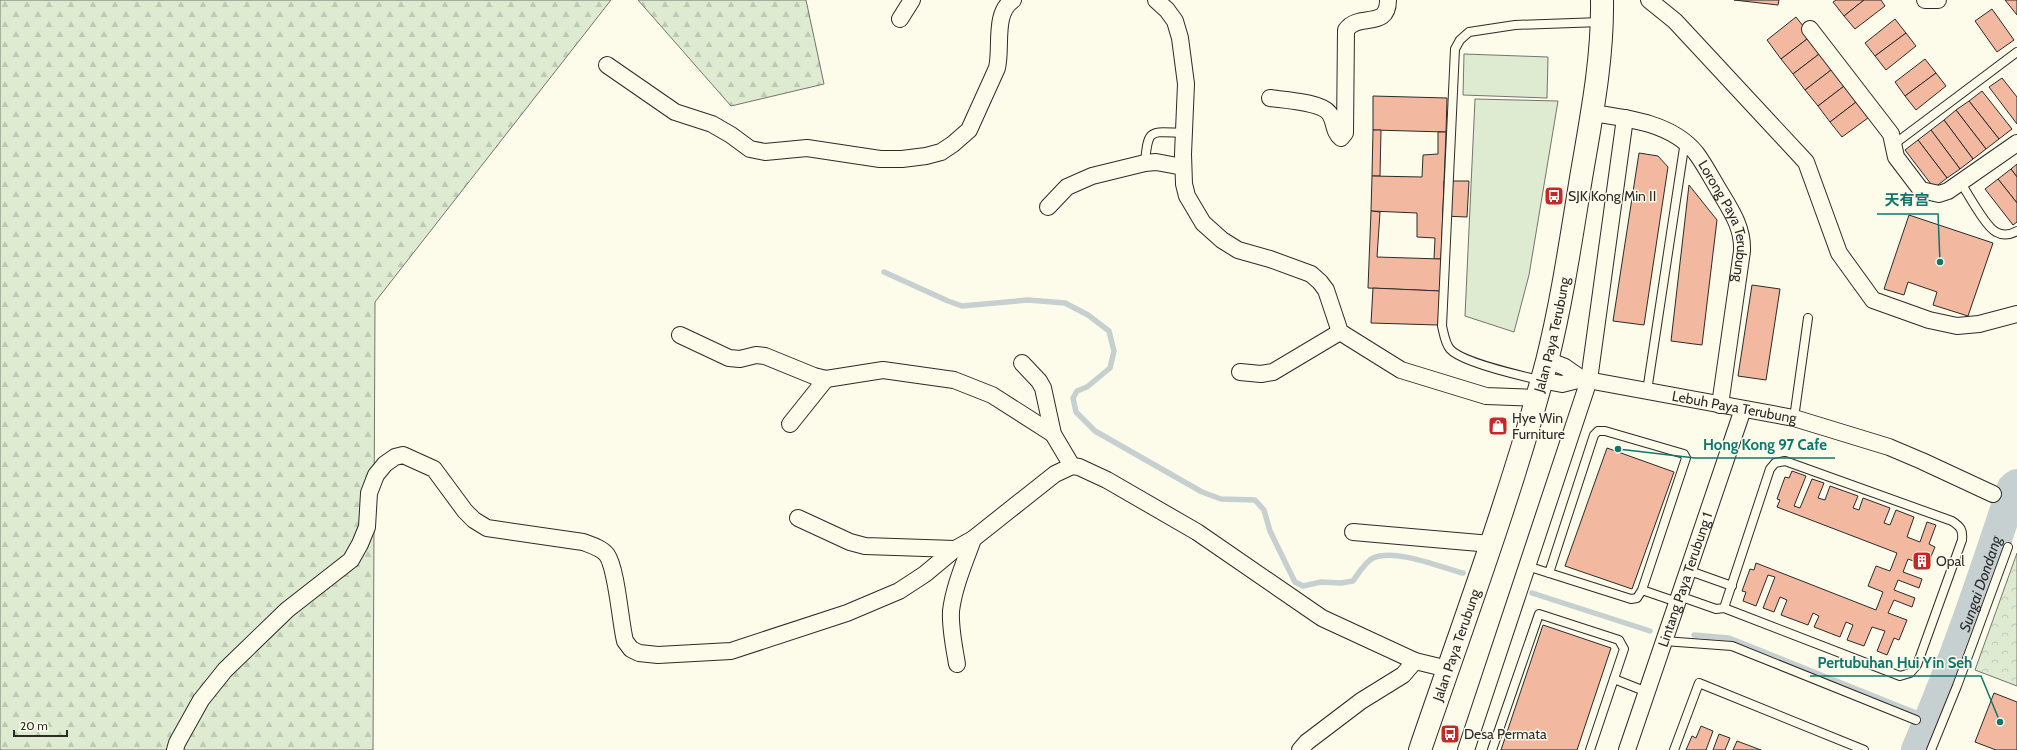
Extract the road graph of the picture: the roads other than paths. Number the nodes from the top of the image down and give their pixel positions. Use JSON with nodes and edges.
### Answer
{"nodes":[{"id":1,"x":912,"y":0,"type":"edge"},
{"id":2,"x":1013,"y":0,"type":"edge"},
{"id":3,"x":1156,"y":0,"type":"edge"},
{"id":4,"x":1388,"y":0,"type":"edge"},
{"id":5,"x":1602,"y":0,"type":"edge"},
{"id":6,"x":1649,"y":0,"type":"edge"},
{"id":7,"x":1925,"y":0,"type":"edge"},
{"id":8,"x":1938,"y":0,"type":"edge"},
{"id":9,"x":900,"y":19,"type":"dead end"},
{"id":10,"x":1602,"y":22,"type":"junction"},
{"id":11,"x":1810,"y":29,"type":"dead end"},
{"id":12,"x":2017,"y":52,"type":"edge"},
{"id":13,"x":607,"y":65,"type":"dead end"},
{"id":14,"x":1270,"y":98,"type":"dead end"},
{"id":15,"x":1592,"y":113,"type":"junction"},
{"id":16,"x":1625,"y":118,"type":"junction"},
{"id":17,"x":1184,"y":133,"type":"junction"},
{"id":18,"x":1684,"y":141,"type":"junction"},
{"id":19,"x":2017,"y":143,"type":"edge"},
{"id":20,"x":1893,"y":146,"type":"junction"},
{"id":21,"x":1145,"y":163,"type":"junction"},
{"id":22,"x":1183,"y":167,"type":"junction"},
{"id":23,"x":1961,"y":183,"type":"junction"},
{"id":24,"x":1048,"y":207,"type":"dead end"},
{"id":25,"x":2017,"y":231,"type":"edge"},
{"id":26,"x":2017,"y":314,"type":"edge"},
{"id":27,"x":1808,"y":318,"type":"dead end"},
{"id":28,"x":1340,"y":332,"type":"junction"},
{"id":29,"x":680,"y":334,"type":"dead end"},
{"id":30,"x":1022,"y":362,"type":"dead end"},
{"id":31,"x":1240,"y":372,"type":"dead end"},
{"id":32,"x":826,"y":379,"type":"junction"},
{"id":33,"x":1541,"y":379,"type":"junction"},
{"id":34,"x":1585,"y":379,"type":"junction"},
{"id":35,"x":1647,"y":391,"type":"junction"},
{"id":36,"x":1720,"y":405,"type":"junction"},
{"id":37,"x":1743,"y":409,"type":"junction"},
{"id":38,"x":1794,"y":418,"type":"junction"},
{"id":39,"x":790,"y":424,"type":"dead end"},
{"id":40,"x":1053,"y":434,"type":"junction"},
{"id":41,"x":1072,"y":466,"type":"junction"},
{"id":42,"x":1993,"y":494,"type":"dead end"},
{"id":43,"x":798,"y":518,"type":"dead end"},
{"id":44,"x":1353,"y":532,"type":"dead end"},
{"id":45,"x":973,"y":539,"type":"junction"},
{"id":46,"x":1491,"y":544,"type":"junction"},
{"id":47,"x":2008,"y":548,"type":"dead end"},
{"id":48,"x":955,"y":549,"type":"junction"},
{"id":49,"x":1527,"y":566,"type":"junction"},
{"id":50,"x":1687,"y":570,"type":"junction"},
{"id":51,"x":1549,"y":573,"type":"junction"},
{"id":52,"x":1732,"y":586,"type":"junction"},
{"id":53,"x":1642,"y":590,"type":"junction"},
{"id":54,"x":1678,"y":599,"type":"junction"},
{"id":55,"x":1724,"y":608,"type":"junction"},
{"id":56,"x":1664,"y":641,"type":"junction"},
{"id":57,"x":1415,"y":661,"type":"junction"},
{"id":58,"x":958,"y":664,"type":"dead end"},
{"id":59,"x":1448,"y":669,"type":"junction"},
{"id":60,"x":1614,"y":679,"type":"junction"},
{"id":61,"x":1646,"y":692,"type":"junction"},
{"id":62,"x":1916,"y":720,"type":"dead end"},
{"id":63,"x":175,"y":750,"type":"edge"},
{"id":64,"x":1300,"y":750,"type":"edge"},
{"id":65,"x":1420,"y":750,"type":"edge"},
{"id":66,"x":1466,"y":750,"type":"edge"},
{"id":67,"x":1492,"y":750,"type":"edge"},
{"id":68,"x":1590,"y":750,"type":"edge"},
{"id":69,"x":1626,"y":750,"type":"edge"},
{"id":70,"x":1674,"y":750,"type":"edge"},
{"id":71,"x":1864,"y":750,"type":"edge"},
{"id":72,"x":1930,"y":750,"type":"edge"}],
"edges":[{"from":1,"to":9,"type":"street"},
{"from":2,"to":13,"type":"street"},
{"from":3,"to":17,"type":"street"},
{"from":4,"to":14,"type":"street"},
{"from":5,"to":10,"type":"main road","name":"Jalan Paya Terubung"},
{"from":6,"to":26,"type":"street"},
{"from":7,"to":8,"type":"street"},
{"from":10,"to":15,"type":"main road","name":"Jalan Paya Terubung"},
{"from":10,"to":33,"type":"lane"},
{"from":11,"to":20,"type":"street"},
{"from":12,"to":20,"type":"lane"},
{"from":15,"to":16,"type":"street","name":"Lorong Paya Terubung"},
{"from":15,"to":33,"type":"main road","name":"Jalan Paya Terubung"},
{"from":16,"to":18,"type":"street","name":"Lorong Paya Terubung"},
{"from":16,"to":34,"type":"street"},
{"from":17,"to":21,"type":"lane"},
{"from":17,"to":22,"type":"street"},
{"from":18,"to":35,"type":"lane"},
{"from":18,"to":36,"type":"street","name":"Lorong Paya Terubung"},
{"from":19,"to":23,"type":"street"},
{"from":20,"to":23,"type":"street"},
{"from":21,"to":22,"type":"street"},
{"from":21,"to":24,"type":"street"},
{"from":22,"to":28,"type":"street"},
{"from":23,"to":25,"type":"lane"},
{"from":27,"to":38,"type":"lane"},
{"from":28,"to":31,"type":"street"},
{"from":28,"to":33,"type":"street"},
{"from":29,"to":32,"type":"street"},
{"from":30,"to":40,"type":"street"},
{"from":32,"to":39,"type":"street"},
{"from":32,"to":40,"type":"street"},
{"from":33,"to":34,"type":"street","name":"Lebuh Paya Terubung"},
{"from":33,"to":46,"type":"main road","name":"Jalan Paya Terubung"},
{"from":34,"to":35,"type":"street","name":"Lebuh Paya Terubung"},
{"from":34,"to":49,"type":"street"},
{"from":35,"to":36,"type":"street","name":"Lebuh Paya Terubung"},
{"from":36,"to":37,"type":"street","name":"Lebuh Paya Terubung"},
{"from":37,"to":38,"type":"street","name":"Lebuh Paya Terubung"},
{"from":37,"to":50,"type":"street","name":"Lintang Paya Terubung 1"},
{"from":38,"to":42,"type":"street","name":"Lebuh Paya Terubung"},
{"from":40,"to":41,"type":"street"},
{"from":41,"to":45,"type":"street"},
{"from":41,"to":57,"type":"street"},
{"from":43,"to":48,"type":"street"},
{"from":44,"to":46,"type":"street"},
{"from":45,"to":48,"type":"street"},
{"from":45,"to":58,"type":"street"},
{"from":46,"to":59,"type":"main road","name":"Jalan Paya Terubung"},
{"from":47,"to":72,"type":"lane"},
{"from":48,"to":63,"type":"street"},
{"from":49,"to":51,"type":"lane"},
{"from":49,"to":66,"type":"street"},
{"from":50,"to":52,"type":"lane"},
{"from":50,"to":54,"type":"street","name":"Lintang Paya Terubung 1"},
{"from":51,"to":53,"type":"lane"},
{"from":51,"to":53,"type":"lane"},
{"from":52,"to":55,"type":"lane"},
{"from":52,"to":55,"type":"lane"},
{"from":53,"to":54,"type":"lane"},
{"from":54,"to":55,"type":"lane"},
{"from":54,"to":56,"type":"street","name":"Lintang Paya Terubung 1"},
{"from":56,"to":61,"type":"street","name":"Lintang Paya Terubung 1"},
{"from":56,"to":62,"type":"lane"},
{"from":57,"to":59,"type":"street"},
{"from":57,"to":64,"type":"street"},
{"from":59,"to":65,"type":"main road","name":"Jalan Paya Terubung"},
{"from":60,"to":61,"type":"lane"},
{"from":60,"to":67,"type":"lane"},
{"from":60,"to":68,"type":"lane"},
{"from":61,"to":69,"type":"street","name":"Lintang Paya Terubung 1"},
{"from":70,"to":71,"type":"lane"}]}
